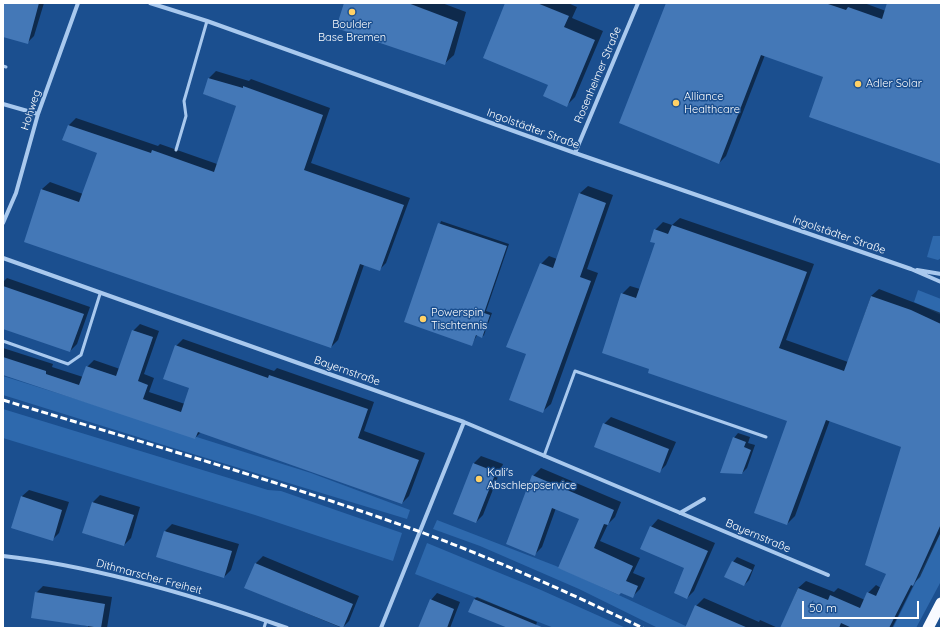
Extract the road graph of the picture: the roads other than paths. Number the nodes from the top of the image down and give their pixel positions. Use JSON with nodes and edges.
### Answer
{"nodes":[{"id":1,"x":78,"y":3,"type":"edge"},
{"id":2,"x":150,"y":3,"type":"edge"},
{"id":3,"x":638,"y":3,"type":"edge"},
{"id":4,"x":206,"y":21,"type":"junction"},
{"id":5,"x":3,"y":104,"type":"edge"},
{"id":6,"x":38,"y":114,"type":"junction"},
{"id":7,"x":176,"y":150,"type":"dead end"},
{"id":8,"x":576,"y":153,"type":"junction"},
{"id":9,"x":3,"y":223,"type":"edge"},
{"id":10,"x":3,"y":258,"type":"edge"},
{"id":11,"x":911,"y":269,"type":"junction"},
{"id":12,"x":941,"y":274,"type":"edge"},
{"id":13,"x":941,"y":282,"type":"edge"},
{"id":14,"x":100,"y":294,"type":"junction"},
{"id":15,"x":3,"y":341,"type":"edge"},
{"id":16,"x":464,"y":422,"type":"junction"},
{"id":17,"x":766,"y":437,"type":"dead end"},
{"id":18,"x":544,"y":456,"type":"junction"},
{"id":19,"x":704,"y":499,"type":"dead end"},
{"id":20,"x":680,"y":513,"type":"junction"},
{"id":21,"x":3,"y":556,"type":"edge"},
{"id":22,"x":828,"y":575,"type":"dead end"},
{"id":23,"x":941,"y":603,"type":"edge"},
{"id":24,"x":266,"y":621,"type":"junction"},
{"id":25,"x":264,"y":628,"type":"edge"},
{"id":26,"x":287,"y":628,"type":"edge"},
{"id":27,"x":381,"y":628,"type":"edge"},
{"id":28,"x":928,"y":628,"type":"edge"}],
"edges":[{"from":1,"to":6,"type":"street","name":"Hohweg"},
{"from":2,"to":4,"type":"street","name":"Ingolstädter Straße"},
{"from":3,"to":8,"type":"street","name":"Rosenheimer Straße"},
{"from":4,"to":7,"type":"lane"},
{"from":4,"to":8,"type":"street","name":"Ingolstädter Straße"},
{"from":5,"to":6,"type":"street"},
{"from":6,"to":9,"type":"street","name":"Hohweg"},
{"from":8,"to":11,"type":"street","name":"Ingolstädter Straße"},
{"from":10,"to":14,"type":"street","name":"Bayernstraße"},
{"from":11,"to":12,"type":"street","name":"Ingolstädter Straße"},
{"from":11,"to":13,"type":"street","name":"Ingolstädter Straße"},
{"from":14,"to":15,"type":"lane"},
{"from":14,"to":16,"type":"street","name":"Bayernstraße"},
{"from":16,"to":18,"type":"street","name":"Bayernstraße"},
{"from":16,"to":27,"type":"street"},
{"from":17,"to":18,"type":"lane"},
{"from":18,"to":20,"type":"street","name":"Bayernstraße"},
{"from":19,"to":20,"type":"street"},
{"from":20,"to":22,"type":"street","name":"Bayernstraße"},
{"from":21,"to":24,"type":"street","name":"Dithmarscher Freiheit"},
{"from":23,"to":28,"type":"highway"},
{"from":24,"to":25,"type":"lane"},
{"from":24,"to":26,"type":"street","name":"Dithmarscher Freiheit"}]}
